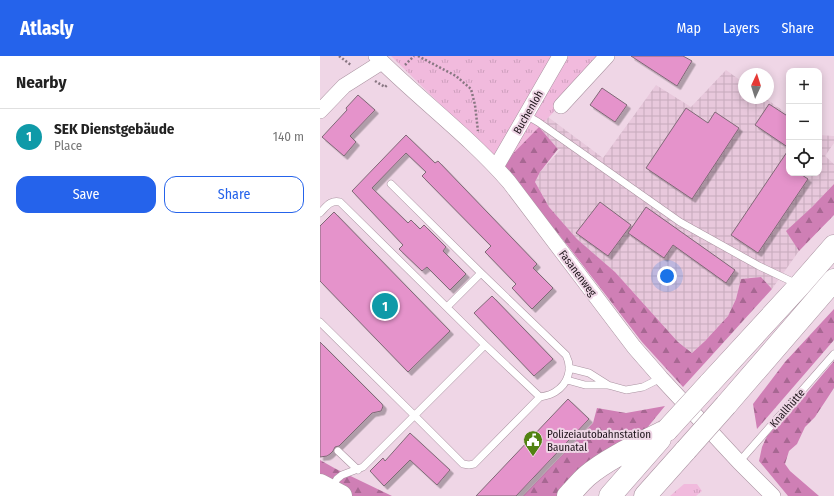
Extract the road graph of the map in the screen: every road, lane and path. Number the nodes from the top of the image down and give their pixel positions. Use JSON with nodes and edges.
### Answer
{"nodes":[{"id":1,"x":418,"y":56,"type":"edge"},
{"id":2,"x":560,"y":56,"type":"edge"},
{"id":3,"x":607,"y":56,"type":"edge"},
{"id":4,"x":379,"y":59,"type":"edge"},
{"id":5,"x":562,"y":106,"type":"dead end"},
{"id":6,"x":320,"y":111,"type":"edge"},
{"id":7,"x":526,"y":115,"type":"junction"},
{"id":8,"x":480,"y":151,"type":"junction"},
{"id":9,"x":496,"y":167,"type":"junction"},
{"id":10,"x":391,"y":184,"type":"dead end"},
{"id":11,"x":320,"y":213,"type":"edge"},
{"id":12,"x":834,"y":246,"type":"edge"},
{"id":13,"x":481,"y":273,"type":"junction"},
{"id":14,"x":834,"y":280,"type":"edge"},
{"id":15,"x":800,"y":285,"type":"junction"},
{"id":16,"x":447,"y":307,"type":"junction"},
{"id":17,"x":320,"y":322,"type":"edge"},
{"id":18,"x":485,"y":346,"type":"junction"},
{"id":19,"x":834,"y":354,"type":"edge"},
{"id":20,"x":569,"y":368,"type":"junction"},
{"id":21,"x":661,"y":378,"type":"junction"},
{"id":22,"x":567,"y":380,"type":"junction"},
{"id":23,"x":608,"y":386,"type":"junction"},
{"id":24,"x":540,"y":397,"type":"junction"},
{"id":25,"x":415,"y":416,"type":"junction"},
{"id":26,"x":667,"y":430,"type":"junction"},
{"id":27,"x":338,"y":451,"type":"dead end"},
{"id":28,"x":739,"y":462,"type":"junction"},
{"id":29,"x":358,"y":470,"type":"junction"},
{"id":30,"x":329,"y":492,"type":"edge"},
{"id":31,"x":568,"y":496,"type":"edge"},
{"id":32,"x":610,"y":496,"type":"edge"},
{"id":33,"x":645,"y":496,"type":"edge"},
{"id":34,"x":773,"y":496,"type":"edge"}],
"edges":[{"from":1,"to":8,"type":"path"},
{"from":2,"to":7,"type":"street","name":"Buchenloh"},
{"from":3,"to":5,"type":"street"},
{"from":4,"to":6,"type":"street"},
{"from":4,"to":8,"type":"street","name":"Fasanenweg"},
{"from":7,"to":9,"type":"street","name":"Buchenloh"},
{"from":7,"to":15,"type":"lane"},
{"from":8,"to":9,"type":"street","name":"Fasanenweg"},
{"from":9,"to":21,"type":"street","name":"Fasanenweg"},
{"from":10,"to":13,"type":"lane"},
{"from":11,"to":16,"type":"lane"},
{"from":12,"to":15,"type":"highway"},
{"from":13,"to":16,"type":"lane"},
{"from":13,"to":20,"type":"lane"},
{"from":14,"to":33,"type":"highway","bridge":true},
{"from":15,"to":26,"type":"highway","bridge":true},
{"from":16,"to":18,"type":"lane"},
{"from":17,"to":25,"type":"lane"},
{"from":18,"to":24,"type":"lane"},
{"from":18,"to":25,"type":"lane"},
{"from":19,"to":28,"type":"lane","name":"Knallhütte"},
{"from":20,"to":22,"type":"lane"},
{"from":20,"to":23,"type":"lane"},
{"from":21,"to":23,"type":"lane"},
{"from":21,"to":28,"type":"street","name":"Fasanenweg"},
{"from":22,"to":23,"type":"lane"},
{"from":22,"to":24,"type":"lane"},
{"from":24,"to":25,"type":"lane"},
{"from":25,"to":29,"type":"lane"},
{"from":26,"to":31,"type":"highway"},
{"from":26,"to":32,"type":"highway"},
{"from":27,"to":29,"type":"lane"},
{"from":28,"to":34,"type":"street","name":"Fasanenweg"},
{"from":29,"to":30,"type":"lane"}]}
